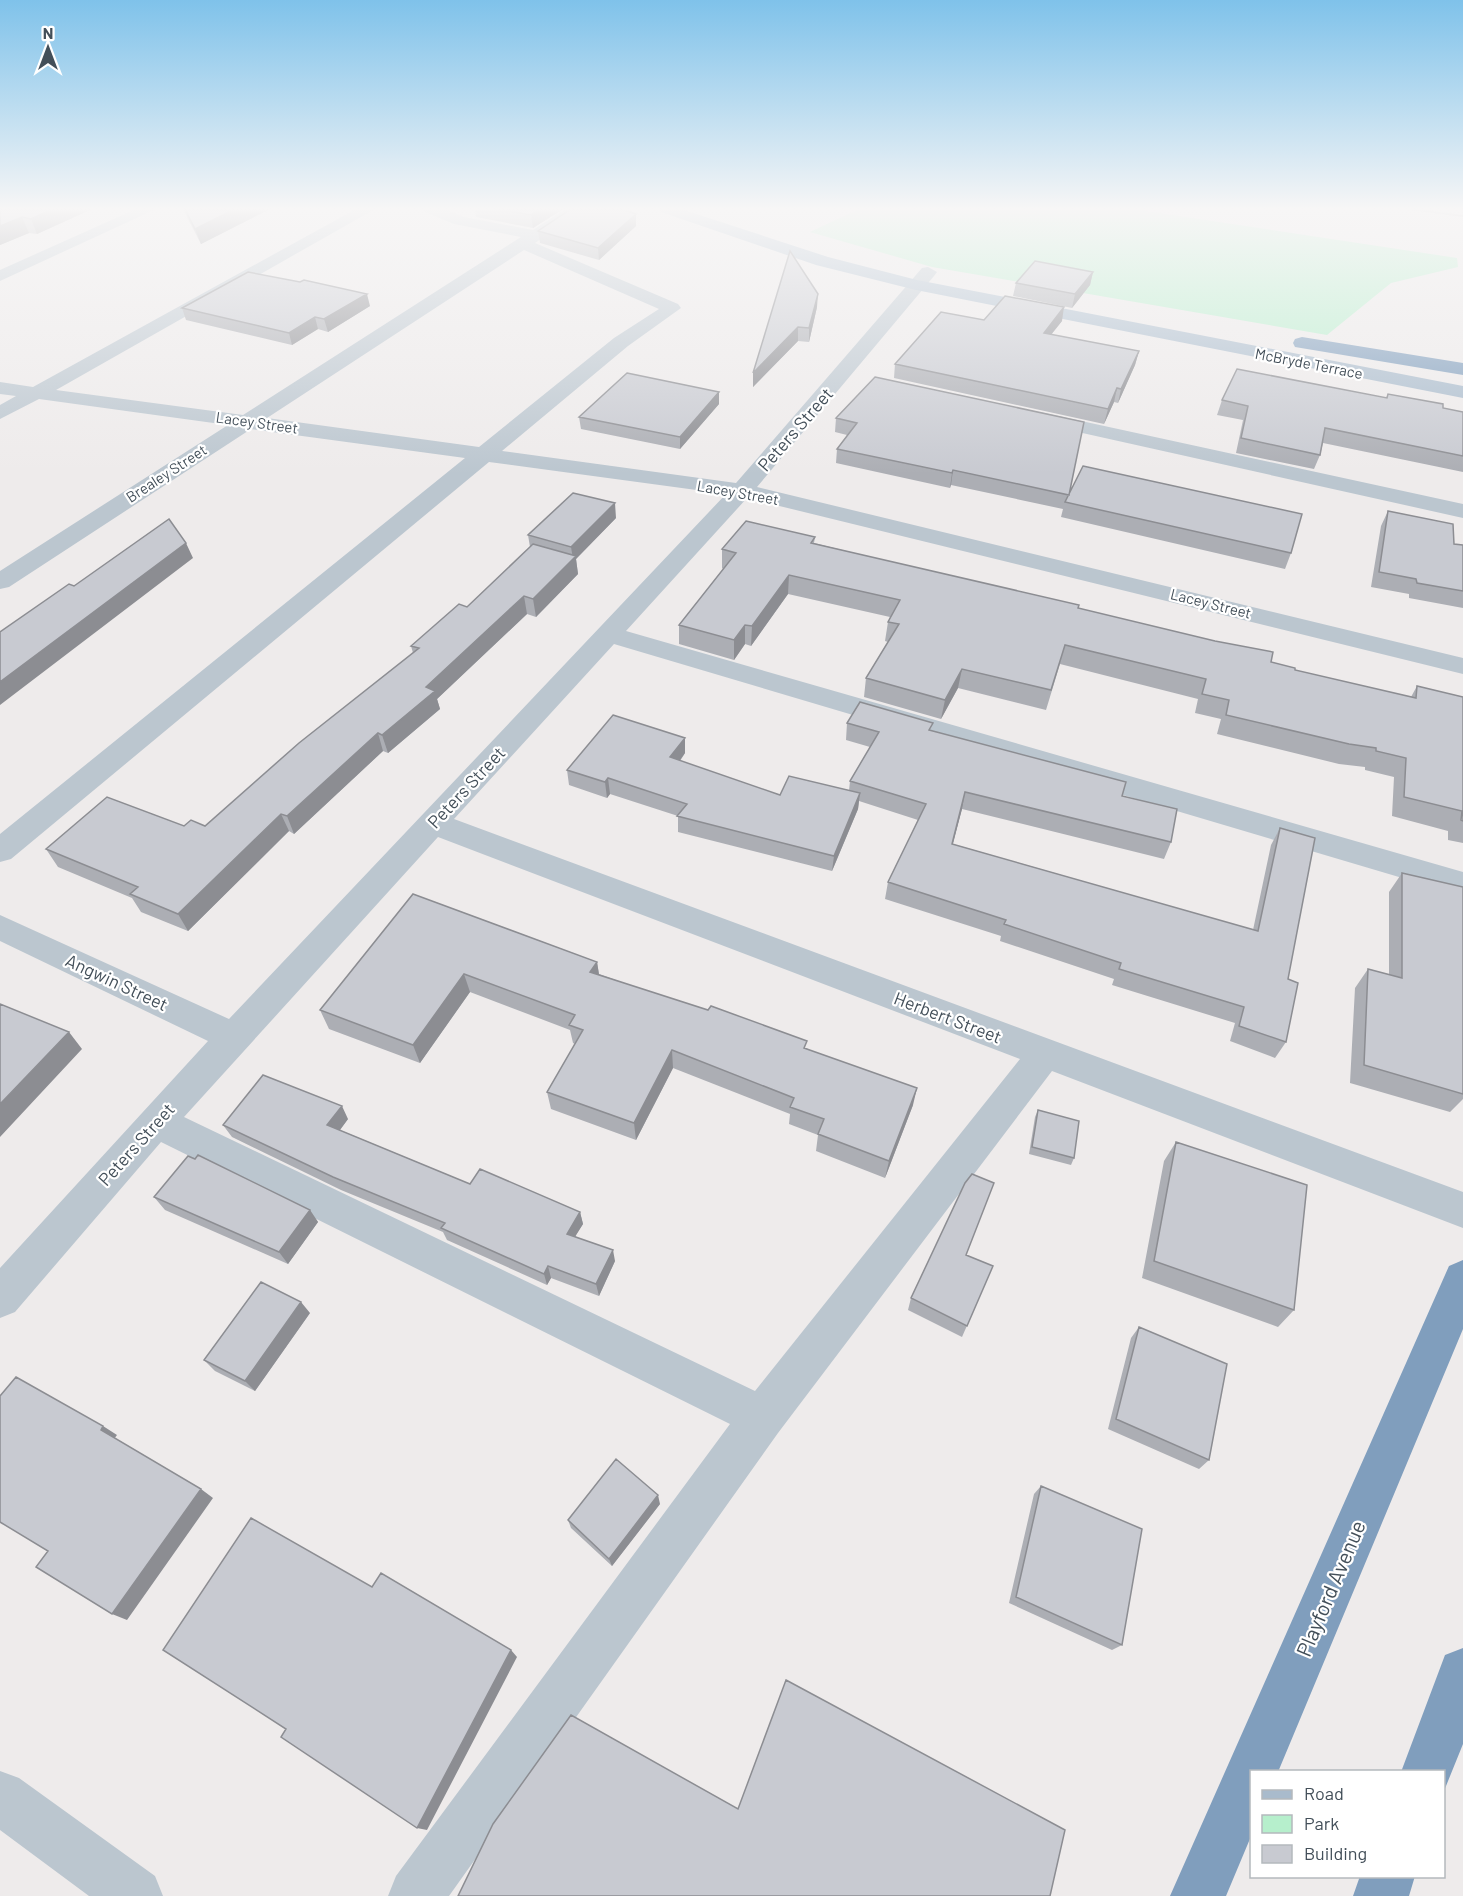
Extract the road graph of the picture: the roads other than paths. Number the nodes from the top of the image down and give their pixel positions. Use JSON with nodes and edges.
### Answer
{"nodes":[{"id":1,"x":207,"y":297,"type":"edge"},
{"id":2,"x":437,"y":297,"type":"edge"},
{"id":3,"x":650,"y":297,"type":"edge"},
{"id":4,"x":909,"y":297,"type":"edge"},
{"id":5,"x":1009,"y":297,"type":"edge"},
{"id":6,"x":1035,"y":297,"type":"edge"},
{"id":7,"x":1241,"y":331,"type":"junction"},
{"id":8,"x":1302,"y":343,"type":"joint"},
{"id":9,"x":1463,"y":371,"type":"edge"},
{"id":10,"x":1367,"y":374,"type":"junction"},
{"id":11,"x":0,"y":388,"type":"edge"},
{"id":12,"x":39,"y":392,"type":"junction"},
{"id":13,"x":1463,"y":392,"type":"edge"},
{"id":14,"x":0,"y":413,"type":"edge"},
{"id":15,"x":1025,"y":415,"type":"edge"},
{"id":16,"x":246,"y":420,"type":"junction"},
{"id":17,"x":484,"y":454,"type":"junction"},
{"id":18,"x":742,"y":490,"type":"junction"},
{"id":19,"x":1463,"y":511,"type":"edge"},
{"id":20,"x":0,"y":582,"type":"edge"},
{"id":21,"x":607,"y":634,"type":"junction"},
{"id":22,"x":1463,"y":666,"type":"edge"},
{"id":23,"x":433,"y":823,"type":"junction"},
{"id":24,"x":0,"y":851,"type":"edge"},
{"id":25,"x":1463,"y":884,"type":"edge"},
{"id":26,"x":0,"y":927,"type":"edge"},
{"id":27,"x":234,"y":1037,"type":"junction"},
{"id":28,"x":1045,"y":1053,"type":"junction"},
{"id":29,"x":156,"y":1121,"type":"junction"},
{"id":30,"x":1463,"y":1210,"type":"edge"},
{"id":31,"x":1463,"y":1280,"type":"edge"},
{"id":32,"x":0,"y":1298,"type":"edge"},
{"id":33,"x":762,"y":1417,"type":"junction"},
{"id":34,"x":1463,"y":1673,"type":"edge"},
{"id":35,"x":1252,"y":1770,"type":"edge"},
{"id":36,"x":1428,"y":1770,"type":"edge"},
{"id":37,"x":1250,"y":1775,"type":"edge"},
{"id":38,"x":0,"y":1797,"type":"edge"},
{"id":39,"x":1387,"y":1878,"type":"edge"},
{"id":40,"x":135,"y":1896,"type":"edge"},
{"id":41,"x":417,"y":1896,"type":"edge"},
{"id":42,"x":1198,"y":1896,"type":"edge"},
{"id":43,"x":1381,"y":1896,"type":"edge"}],
"edges":[{"from":1,"to":12,"type":"street"},
{"from":2,"to":16,"type":"street","name":"Brealey Street"},
{"from":3,"to":17,"type":"street"},
{"from":4,"to":18,"type":"street","name":"Peters Street"},
{"from":5,"to":10,"type":"main road","name":"McBryde Terrace"},
{"from":6,"to":7,"type":"main road","name":"McBryde Terrace"},
{"from":7,"to":8,"type":"main road","name":"McBryde Terrace"},
{"from":7,"to":10,"type":"main road"},
{"from":8,"to":9,"type":"highway"},
{"from":10,"to":13,"type":"main road","name":"McBryde Terrace"},
{"from":11,"to":12,"type":"street","name":"Lacey Street"},
{"from":12,"to":14,"type":"street"},
{"from":12,"to":16,"type":"street","name":"Lacey Street"},
{"from":15,"to":19,"type":"street"},
{"from":16,"to":17,"type":"street","name":"Lacey Street"},
{"from":16,"to":20,"type":"street","name":"Brealey Street"},
{"from":17,"to":18,"type":"street","name":"Lacey Street"},
{"from":17,"to":24,"type":"street"},
{"from":18,"to":21,"type":"street","name":"Peters Street"},
{"from":18,"to":22,"type":"street","name":"Lacey Street"},
{"from":21,"to":23,"type":"street","name":"Peters Street"},
{"from":21,"to":25,"type":"street"},
{"from":23,"to":27,"type":"street","name":"Peters Street"},
{"from":23,"to":28,"type":"street","name":"Herbert Street"},
{"from":26,"to":27,"type":"street","name":"Angwin Street"},
{"from":27,"to":29,"type":"street","name":"Peters Street"},
{"from":28,"to":30,"type":"street","name":"Herbert Street"},
{"from":28,"to":33,"type":"street"},
{"from":29,"to":32,"type":"street","name":"Peters Street"},
{"from":29,"to":33,"type":"street"},
{"from":31,"to":35,"type":"highway","name":"Playford Avenue"},
{"from":33,"to":41,"type":"street"},
{"from":34,"to":36,"type":"highway"},
{"from":37,"to":42,"type":"highway","name":"Playford Avenue"},
{"from":38,"to":40,"type":"street"},
{"from":39,"to":43,"type":"highway"}]}
